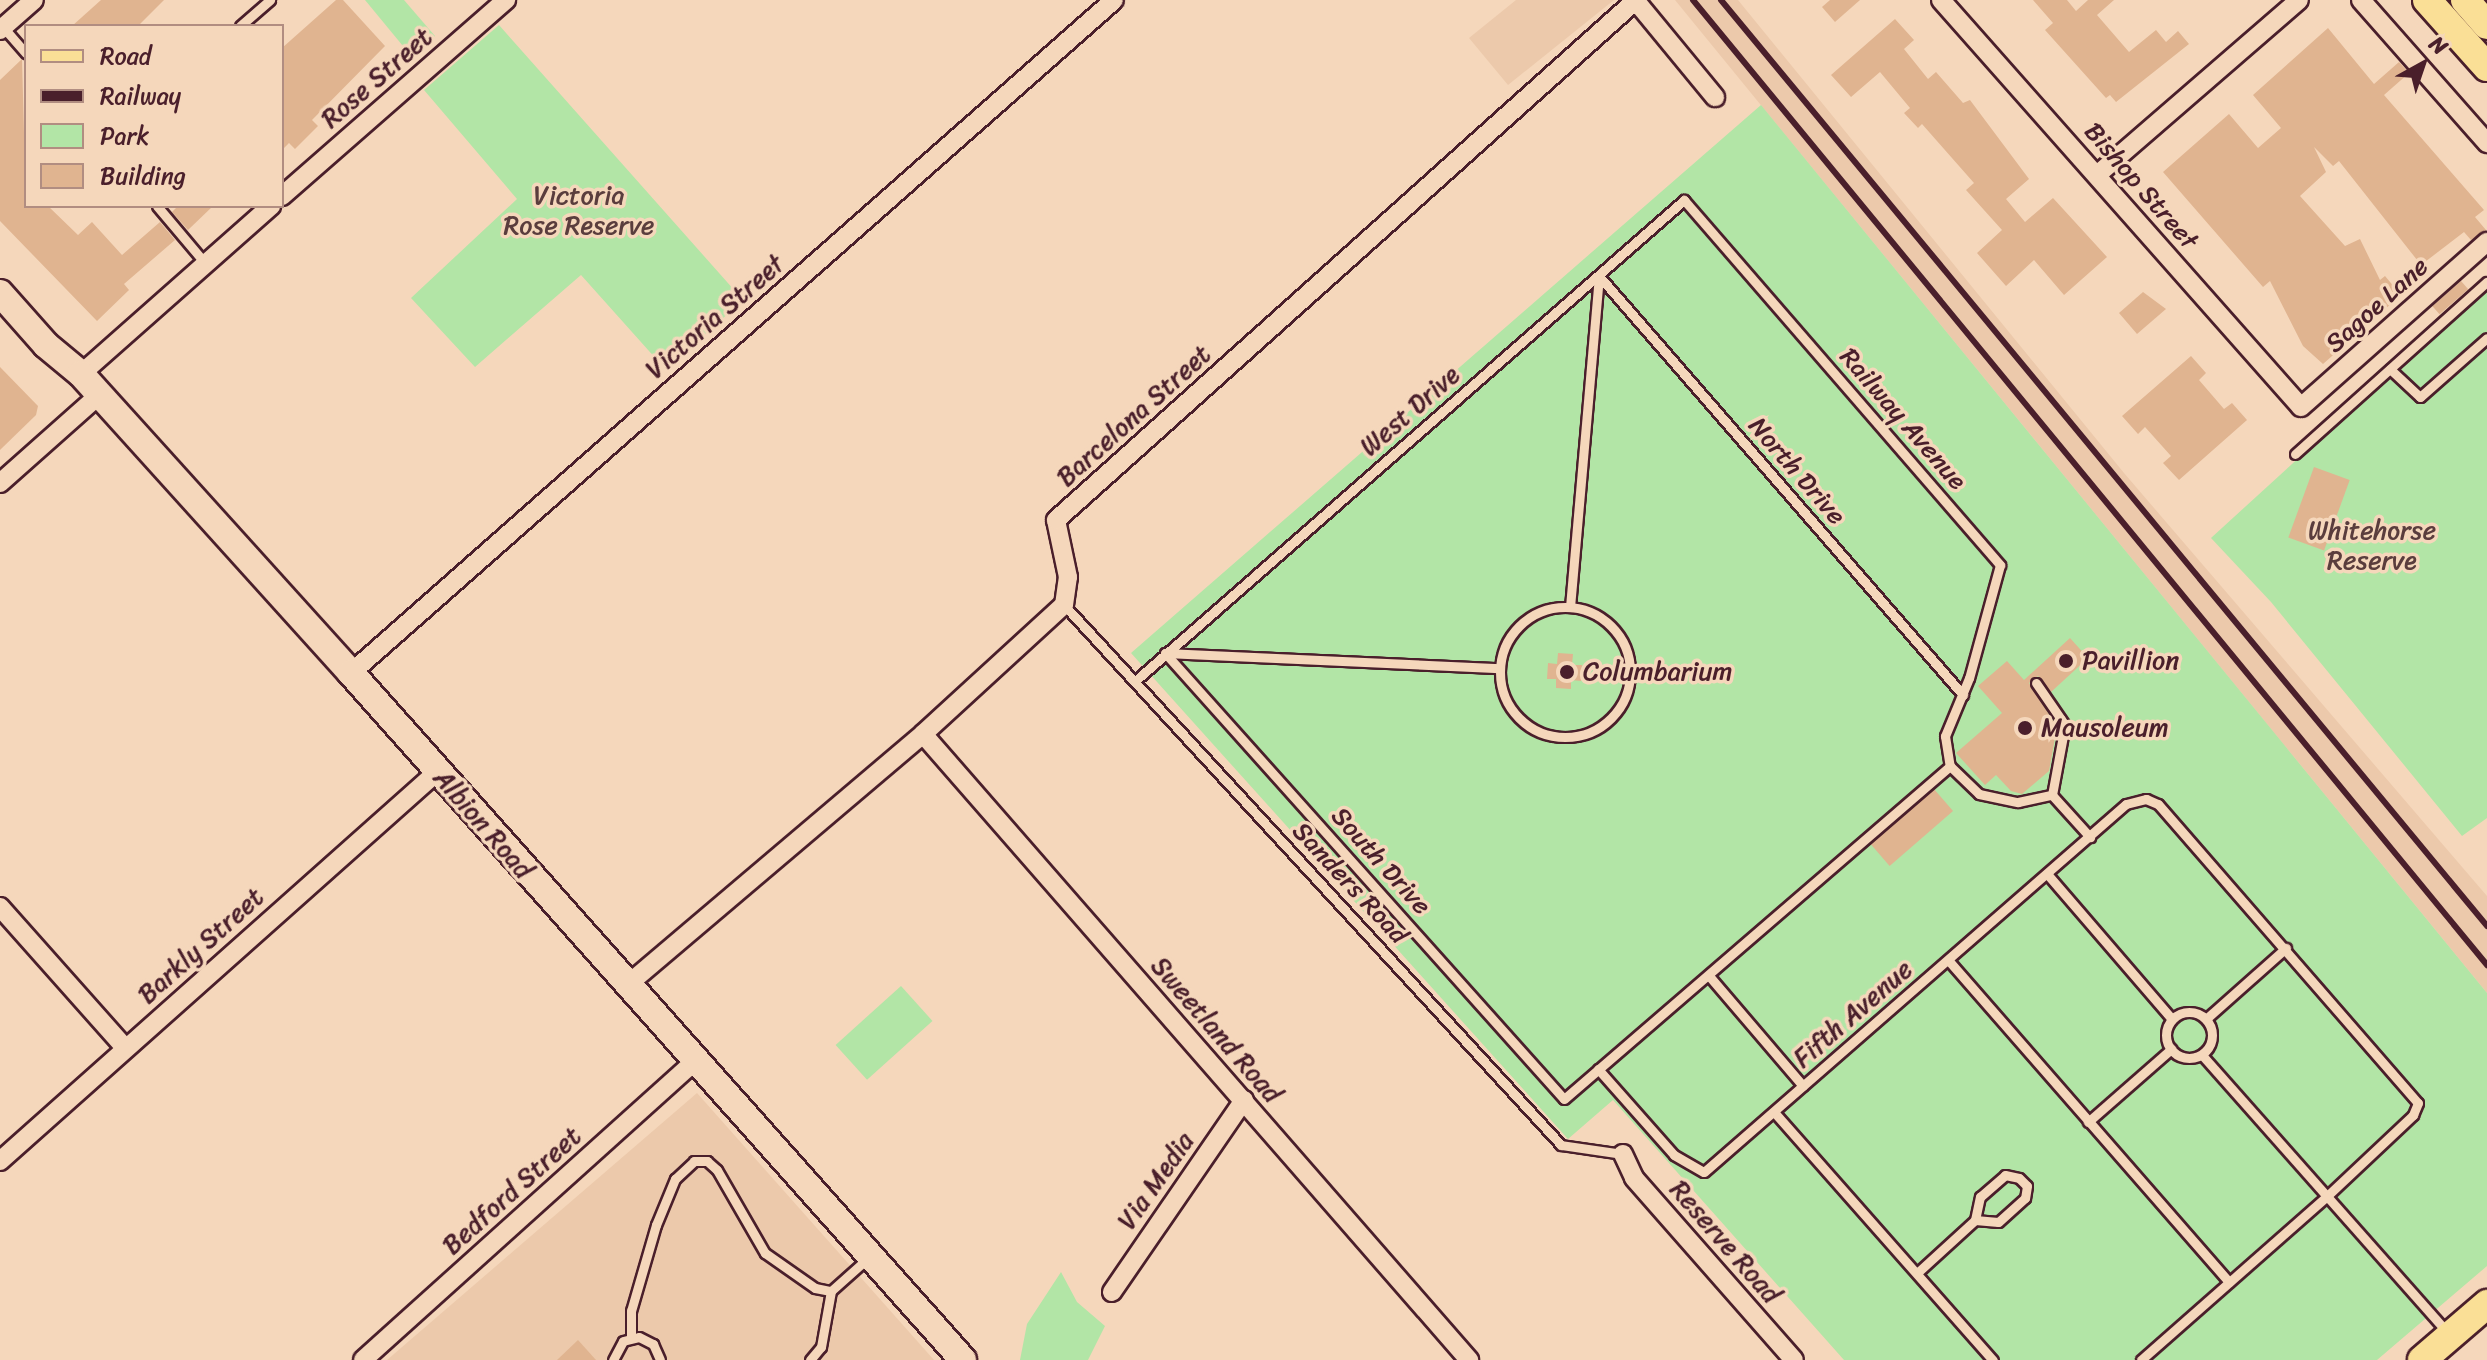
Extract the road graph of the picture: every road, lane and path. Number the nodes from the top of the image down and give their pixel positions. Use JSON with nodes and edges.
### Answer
{"nodes":[{"id":1,"x":34,"y":0,"type":"edge"},
{"id":2,"x":270,"y":0,"type":"edge"},
{"id":3,"x":506,"y":0,"type":"edge"},
{"id":4,"x":1114,"y":0,"type":"edge"},
{"id":5,"x":1635,"y":0,"type":"edge"},
{"id":6,"x":1941,"y":0,"type":"edge"},
{"id":7,"x":2299,"y":0,"type":"edge"},
{"id":8,"x":2361,"y":0,"type":"edge"},
{"id":9,"x":2427,"y":0,"type":"edge"},
{"id":10,"x":2465,"y":0,"type":"edge"},
{"id":11,"x":242,"y":24,"type":"edge"},
{"id":12,"x":2487,"y":25,"type":"edge"},
{"id":13,"x":2,"y":28,"type":"edge"},
{"id":14,"x":24,"y":51,"type":"edge"},
{"id":15,"x":2487,"y":67,"type":"edge"},
{"id":16,"x":1715,"y":97,"type":"dead end"},
{"id":17,"x":2487,"y":143,"type":"edge"},
{"id":18,"x":2097,"y":175,"type":"junction"},
{"id":19,"x":284,"y":194,"type":"edge"},
{"id":20,"x":1684,"y":200,"type":"joint"},
{"id":21,"x":159,"y":208,"type":"edge"},
{"id":22,"x":269,"y":208,"type":"edge"},
{"id":23,"x":2487,"y":242,"type":"edge"},
{"id":24,"x":205,"y":263,"type":"junction"},
{"id":25,"x":1599,"y":276,"type":"junction"},
{"id":26,"x":2487,"y":282,"type":"edge"},
{"id":27,"x":0,"y":293,"type":"edge"},
{"id":28,"x":2487,"y":338,"type":"edge"},
{"id":29,"x":2390,"y":369,"type":"junction"},
{"id":30,"x":81,"y":374,"type":"junction"},
{"id":31,"x":98,"y":396,"type":"junction"},
{"id":32,"x":2301,"y":407,"type":"joint"},
{"id":33,"x":2295,"y":454,"type":"dead end"},
{"id":34,"x":0,"y":483,"type":"edge"},
{"id":35,"x":1064,"y":605,"type":"junction"},
{"id":36,"x":1570,"y":607,"type":"junction"},
{"id":37,"x":1165,"y":653,"type":"junction"},
{"id":38,"x":1500,"y":668,"type":"junction"},
{"id":39,"x":351,"y":673,"type":"junction"},
{"id":40,"x":1135,"y":681,"type":"junction"},
{"id":41,"x":2036,"y":683,"type":"dead end"},
{"id":42,"x":1963,"y":695,"type":"junction"},
{"id":43,"x":923,"y":734,"type":"junction"},
{"id":44,"x":1950,"y":766,"type":"junction"},
{"id":45,"x":437,"y":772,"type":"junction"},
{"id":46,"x":2052,"y":795,"type":"junction"},
{"id":47,"x":2090,"y":837,"type":"junction"},
{"id":48,"x":2048,"y":875,"type":"junction"},
{"id":49,"x":0,"y":907,"type":"edge"},
{"id":50,"x":2286,"y":948,"type":"junction"},
{"id":51,"x":1949,"y":961,"type":"junction"},
{"id":52,"x":1710,"y":977,"type":"junction"},
{"id":53,"x":626,"y":986,"type":"junction"},
{"id":54,"x":2172,"y":1019,"type":"junction"},
{"id":55,"x":2206,"y":1019,"type":"junction"},
{"id":56,"x":125,"y":1048,"type":"junction"},
{"id":57,"x":2171,"y":1049,"type":"junction"},
{"id":58,"x":2202,"y":1055,"type":"junction"},
{"id":59,"x":695,"y":1061,"type":"junction"},
{"id":60,"x":1598,"y":1069,"type":"junction"},
{"id":61,"x":1803,"y":1086,"type":"junction"},
{"id":62,"x":1244,"y":1100,"type":"junction"},
{"id":63,"x":1774,"y":1112,"type":"junction"},
{"id":64,"x":2088,"y":1122,"type":"junction"},
{"id":65,"x":1623,"y":1154,"type":"joint"},
{"id":66,"x":0,"y":1161,"type":"edge"},
{"id":67,"x":2327,"y":1196,"type":"junction"},
{"id":68,"x":1975,"y":1220,"type":"junction"},
{"id":69,"x":870,"y":1256,"type":"junction"},
{"id":70,"x":1917,"y":1273,"type":"junction"},
{"id":71,"x":2229,"y":1282,"type":"junction"},
{"id":72,"x":831,"y":1291,"type":"junction"},
{"id":73,"x":1112,"y":1292,"type":"dead end"},
{"id":74,"x":2487,"y":1304,"type":"edge"},
{"id":75,"x":2450,"y":1335,"type":"junction"},
{"id":76,"x":631,"y":1338,"type":"junction"},
{"id":77,"x":660,"y":1359,"type":"edge"},
{"id":78,"x":363,"y":1360,"type":"edge"},
{"id":79,"x":613,"y":1360,"type":"edge"},
{"id":80,"x":671,"y":1360,"type":"edge"},
{"id":81,"x":810,"y":1360,"type":"edge"},
{"id":82,"x":963,"y":1360,"type":"edge"},
{"id":83,"x":1469,"y":1360,"type":"edge"},
{"id":84,"x":1794,"y":1360,"type":"edge"},
{"id":85,"x":1993,"y":1360,"type":"edge"},
{"id":86,"x":2141,"y":1360,"type":"edge"},
{"id":87,"x":2422,"y":1360,"type":"edge"}],
"edges":[{"from":1,"to":13,"type":"street"},
{"from":2,"to":11,"type":"lane"},
{"from":3,"to":19,"type":"street","name":"Rose Street"},
{"from":4,"to":39,"type":"street","name":"Victoria Street"},
{"from":5,"to":16,"type":"street"},
{"from":5,"to":35,"type":"street","name":"Barcelona Street"},
{"from":6,"to":18,"type":"street","name":"Bishop Street"},
{"from":7,"to":18,"type":"street"},
{"from":8,"to":17,"type":"street"},
{"from":9,"to":15,"type":"main road"},
{"from":10,"to":12,"type":"main road"},
{"from":13,"to":14,"type":"lane"},
{"from":18,"to":32,"type":"street","name":"Bishop Street"},
{"from":20,"to":25,"type":"lane","name":"West Drive"},
{"from":20,"to":42,"type":"lane","name":"Railway Avenue"},
{"from":21,"to":24,"type":"lane"},
{"from":22,"to":24,"type":"street"},
{"from":23,"to":32,"type":"street","name":"Sagoe Lane"},
{"from":24,"to":30,"type":"street"},
{"from":25,"to":36,"type":"lane"},
{"from":25,"to":37,"type":"lane","name":"West Drive"},
{"from":25,"to":42,"type":"lane","name":"North Drive"},
{"from":26,"to":29,"type":"lane"},
{"from":27,"to":30,"type":"street","name":"Albion Road"},
{"from":28,"to":29,"type":"lane"},
{"from":29,"to":33,"type":"lane"},
{"from":30,"to":31,"type":"street","name":"Albion Road"},
{"from":31,"to":34,"type":"street"},
{"from":31,"to":39,"type":"street","name":"Albion Road"},
{"from":35,"to":40,"type":"lane","name":"Sanders Road"},
{"from":35,"to":43,"type":"street"},
{"from":36,"to":38,"type":"lane"},
{"from":36,"to":38,"type":"lane"},
{"from":37,"to":38,"type":"lane"},
{"from":37,"to":40,"type":"lane","name":"West Drive"},
{"from":37,"to":60,"type":"lane","name":"South Drive"},
{"from":39,"to":45,"type":"street","name":"Albion Road"},
{"from":40,"to":65,"type":"lane","name":"Sanders Road"},
{"from":41,"to":46,"type":"lane"},
{"from":42,"to":44,"type":"lane"},
{"from":43,"to":53,"type":"street"},
{"from":43,"to":62,"type":"street","name":"Sweetland Road"},
{"from":44,"to":46,"type":"lane"},
{"from":44,"to":52,"type":"lane"},
{"from":45,"to":53,"type":"street","name":"Albion Road"},
{"from":45,"to":56,"type":"street","name":"Barkly Street"},
{"from":46,"to":47,"type":"lane"},
{"from":47,"to":48,"type":"lane","name":"Fifth Avenue"},
{"from":47,"to":50,"type":"lane","name":"Fifth Avenue"},
{"from":48,"to":51,"type":"lane","name":"Fifth Avenue"},
{"from":48,"to":54,"type":"lane"},
{"from":49,"to":56,"type":"street"},
{"from":50,"to":55,"type":"lane"},
{"from":50,"to":67,"type":"lane"},
{"from":51,"to":61,"type":"lane","name":"Fifth Avenue"},
{"from":51,"to":64,"type":"lane"},
{"from":52,"to":60,"type":"lane"},
{"from":52,"to":61,"type":"lane"},
{"from":53,"to":59,"type":"street","name":"Albion Road"},
{"from":54,"to":55,"type":"lane"},
{"from":54,"to":57,"type":"lane"},
{"from":55,"to":58,"type":"lane"},
{"from":56,"to":66,"type":"street","name":"Barkly Street"},
{"from":57,"to":58,"type":"lane"},
{"from":57,"to":64,"type":"lane"},
{"from":58,"to":67,"type":"lane"},
{"from":59,"to":69,"type":"street","name":"Albion Road"},
{"from":59,"to":78,"type":"street","name":"Bedford Street"},
{"from":60,"to":63,"type":"lane","name":"Fifth Avenue"},
{"from":61,"to":63,"type":"lane","name":"Fifth Avenue"},
{"from":62,"to":73,"type":"street","name":"Via Media"},
{"from":62,"to":83,"type":"street","name":"Sweetland Road"},
{"from":63,"to":70,"type":"lane"},
{"from":64,"to":71,"type":"lane"},
{"from":65,"to":84,"type":"street","name":"Reserve Road"},
{"from":67,"to":71,"type":"lane"},
{"from":67,"to":75,"type":"lane"},
{"from":68,"to":68,"type":"lane"},
{"from":68,"to":70,"type":"lane"},
{"from":69,"to":72,"type":"lane"},
{"from":69,"to":82,"type":"street","name":"Albion Road"},
{"from":70,"to":85,"type":"lane"},
{"from":71,"to":86,"type":"lane"},
{"from":72,"to":76,"type":"lane"},
{"from":72,"to":81,"type":"lane"},
{"from":74,"to":75,"type":"main road"},
{"from":75,"to":87,"type":"main road"},
{"from":76,"to":77,"type":"lane"},
{"from":76,"to":79,"type":"lane"},
{"from":77,"to":80,"type":"lane"}]}
